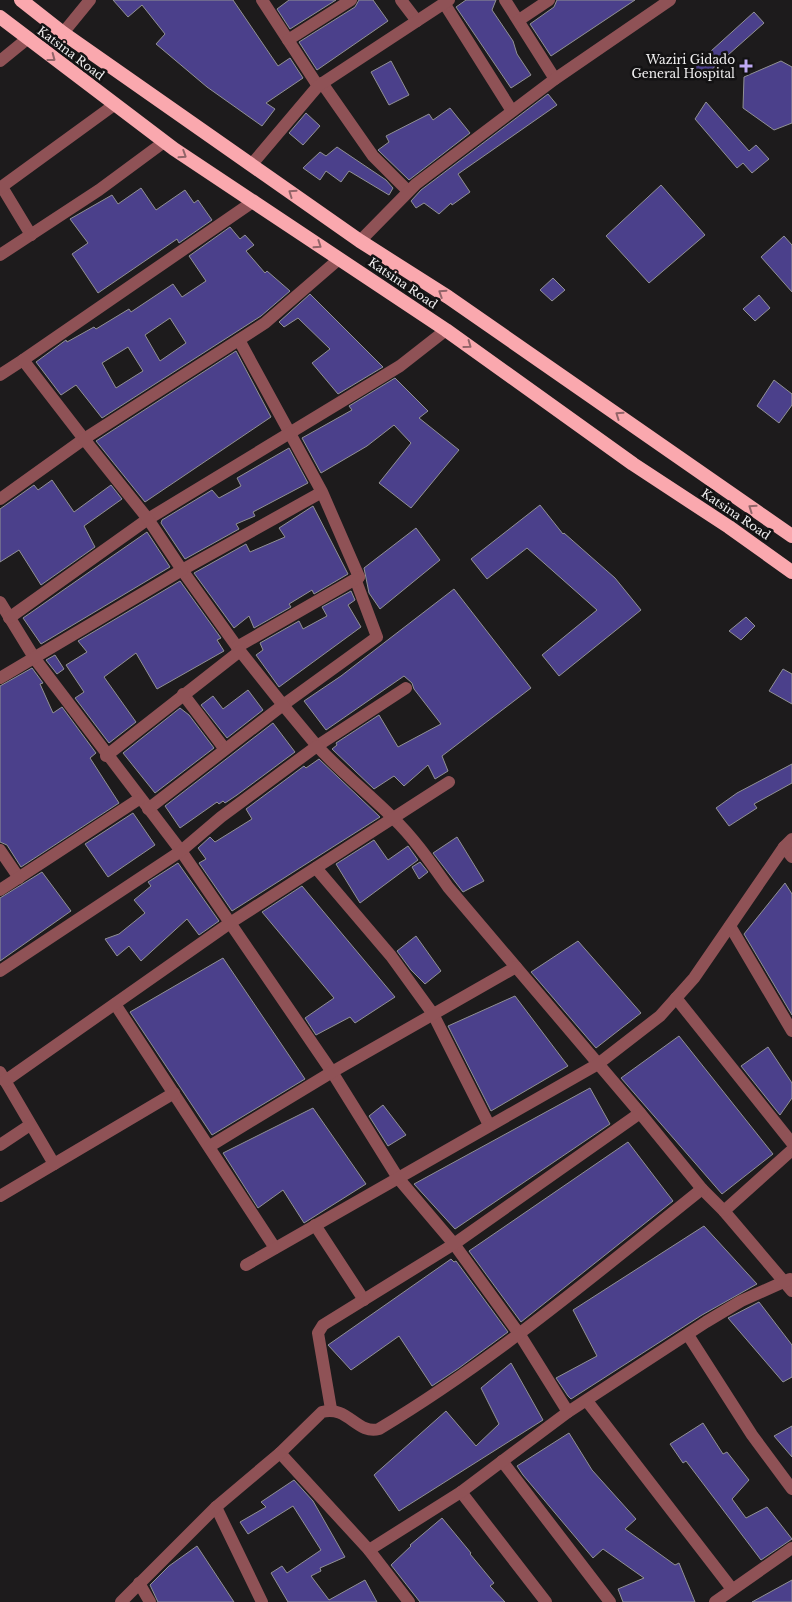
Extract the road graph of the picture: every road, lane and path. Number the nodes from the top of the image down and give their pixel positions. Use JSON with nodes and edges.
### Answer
{"nodes":[{"id":1,"x":21,"y":0,"type":"edge"},
{"id":2,"x":90,"y":0,"type":"edge"},
{"id":3,"x":262,"y":0,"type":"edge"},
{"id":4,"x":351,"y":0,"type":"edge"},
{"id":5,"x":401,"y":0,"type":"edge"},
{"id":6,"x":505,"y":0,"type":"edge"},
{"id":7,"x":549,"y":0,"type":"edge"},
{"id":8,"x":446,"y":2,"type":"edge"},
{"id":9,"x":662,"y":2,"type":"edge"},
{"id":10,"x":0,"y":18,"type":"edge"},
{"id":11,"x":519,"y":20,"type":"junction"},
{"id":12,"x":417,"y":21,"type":"junction"},
{"id":13,"x":63,"y":32,"type":"junction"},
{"id":14,"x":27,"y":39,"type":"junction"},
{"id":15,"x":288,"y":40,"type":"junction"},
{"id":16,"x":0,"y":61,"type":"edge"},
{"id":17,"x":555,"y":79,"type":"junction"},
{"id":18,"x":320,"y":85,"type":"junction"},
{"id":19,"x":114,"y":105,"type":"junction"},
{"id":20,"x":512,"y":111,"type":"junction"},
{"id":21,"x":164,"y":142,"type":"junction"},
{"id":22,"x":252,"y":164,"type":"junction"},
{"id":23,"x":1,"y":187,"type":"edge"},
{"id":24,"x":408,"y":191,"type":"junction"},
{"id":25,"x":254,"y":201,"type":"junction"},
{"id":26,"x":31,"y":234,"type":"junction"},
{"id":27,"x":360,"y":241,"type":"junction"},
{"id":28,"x":0,"y":255,"type":"edge"},
{"id":29,"x":339,"y":258,"type":"junction"},
{"id":30,"x":446,"y":330,"type":"junction"},
{"id":31,"x":239,"y":340,"type":"junction"},
{"id":32,"x":23,"y":360,"type":"junction"},
{"id":33,"x":0,"y":375,"type":"edge"},
{"id":34,"x":289,"y":434,"type":"junction"},
{"id":35,"x":84,"y":438,"type":"junction"},
{"id":36,"x":322,"y":492,"type":"junction"},
{"id":37,"x":0,"y":499,"type":"edge"},
{"id":38,"x":148,"y":519,"type":"junction"},
{"id":39,"x":792,"y":536,"type":"edge"},
{"id":40,"x":182,"y":570,"type":"junction"},
{"id":41,"x":792,"y":572,"type":"edge"},
{"id":42,"x":359,"y":577,"type":"junction"},
{"id":43,"x":0,"y":602,"type":"edge"},
{"id":44,"x":9,"y":618,"type":"junction"},
{"id":45,"x":238,"y":649,"type":"junction"},
{"id":46,"x":34,"y":659,"type":"junction"},
{"id":47,"x":0,"y":678,"type":"edge"},
{"id":48,"x":406,"y":688,"type":"dead end"},
{"id":49,"x":183,"y":694,"type":"junction"},
{"id":50,"x":283,"y":705,"type":"junction"},
{"id":51,"x":317,"y":746,"type":"junction"},
{"id":52,"x":224,"y":748,"type":"junction"},
{"id":53,"x":106,"y":756,"type":"junction"},
{"id":54,"x":449,"y":782,"type":"dead end"},
{"id":55,"x":139,"y":799,"type":"junction"},
{"id":56,"x":148,"y":809,"type":"junction"},
{"id":57,"x":392,"y":817,"type":"junction"},
{"id":58,"x":789,"y":848,"type":"edge"},
{"id":59,"x":0,"y":850,"type":"edge"},
{"id":60,"x":181,"y":852,"type":"junction"},
{"id":61,"x":316,"y":868,"type":"junction"},
{"id":62,"x":19,"y":878,"type":"junction"},
{"id":63,"x":0,"y":890,"type":"edge"},
{"id":64,"x":230,"y":922,"type":"junction"},
{"id":65,"x":730,"y":926,"type":"junction"},
{"id":66,"x":516,"y":967,"type":"junction"},
{"id":67,"x":0,"y":971,"type":"edge"},
{"id":68,"x":676,"y":998,"type":"junction"},
{"id":69,"x":115,"y":1004,"type":"junction"},
{"id":70,"x":433,"y":1014,"type":"junction"},
{"id":71,"x":792,"y":1031,"type":"edge"},
{"id":72,"x":598,"y":1064,"type":"junction"},
{"id":73,"x":332,"y":1072,"type":"junction"},
{"id":74,"x":3,"y":1076,"type":"edge"},
{"id":75,"x":174,"y":1093,"type":"junction"},
{"id":76,"x":640,"y":1113,"type":"junction"},
{"id":77,"x":30,"y":1125,"type":"junction"},
{"id":78,"x":489,"y":1125,"type":"junction"},
{"id":79,"x":792,"y":1143,"type":"edge"},
{"id":80,"x":0,"y":1145,"type":"edge"},
{"id":81,"x":210,"y":1146,"type":"junction"},
{"id":82,"x":792,"y":1150,"type":"edge"},
{"id":83,"x":54,"y":1164,"type":"junction"},
{"id":84,"x":398,"y":1178,"type":"junction"},
{"id":85,"x":702,"y":1190,"type":"junction"},
{"id":86,"x":0,"y":1196,"type":"edge"},
{"id":87,"x":724,"y":1211,"type":"junction"},
{"id":88,"x":315,"y":1225,"type":"junction"},
{"id":89,"x":454,"y":1244,"type":"junction"},
{"id":90,"x":275,"y":1248,"type":"junction"},
{"id":91,"x":246,"y":1265,"type":"dead end"},
{"id":92,"x":790,"y":1283,"type":"edge"},
{"id":93,"x":364,"y":1300,"type":"junction"},
{"id":94,"x":520,"y":1335,"type":"junction"},
{"id":95,"x":688,"y":1335,"type":"junction"},
{"id":96,"x":587,"y":1401,"type":"junction"},
{"id":97,"x":331,"y":1409,"type":"junction"},
{"id":98,"x":568,"y":1412,"type":"junction"},
{"id":99,"x":280,"y":1452,"type":"junction"},
{"id":100,"x":502,"y":1461,"type":"junction"},
{"id":101,"x":792,"y":1489,"type":"edge"},
{"id":102,"x":462,"y":1492,"type":"junction"},
{"id":103,"x":216,"y":1507,"type":"junction"},
{"id":104,"x":792,"y":1548,"type":"edge"},
{"id":105,"x":370,"y":1550,"type":"junction"},
{"id":106,"x":139,"y":1583,"type":"junction"},
{"id":107,"x":732,"y":1589,"type":"junction"},
{"id":108,"x":121,"y":1602,"type":"edge"},
{"id":109,"x":150,"y":1602,"type":"edge"},
{"id":110,"x":262,"y":1602,"type":"edge"},
{"id":111,"x":408,"y":1602,"type":"edge"},
{"id":112,"x":546,"y":1602,"type":"edge"},
{"id":113,"x":610,"y":1602,"type":"edge"},
{"id":114,"x":715,"y":1602,"type":"edge"}],
"edges":[{"from":1,"to":13,"type":"highway","name":"Katsina Road"},
{"from":2,"to":13,"type":"street"},
{"from":3,"to":15,"type":"street"},
{"from":4,"to":15,"type":"street"},
{"from":5,"to":12,"type":"street"},
{"from":6,"to":11,"type":"street"},
{"from":7,"to":11,"type":"street"},
{"from":8,"to":12,"type":"street"},
{"from":8,"to":20,"type":"street"},
{"from":9,"to":17,"type":"street"},
{"from":10,"to":14,"type":"highway","name":"Katsina Road"},
{"from":11,"to":17,"type":"street"},
{"from":12,"to":18,"type":"street"},
{"from":13,"to":22,"type":"highway","name":"Katsina Road"},
{"from":14,"to":16,"type":"street"},
{"from":14,"to":19,"type":"highway","name":"Katsina Road","one_way":true},
{"from":15,"to":18,"type":"street"},
{"from":17,"to":20,"type":"street"},
{"from":18,"to":22,"type":"street"},
{"from":18,"to":24,"type":"street"},
{"from":19,"to":21,"type":"highway","name":"Katsina Road"},
{"from":19,"to":23,"type":"street"},
{"from":20,"to":24,"type":"street"},
{"from":21,"to":25,"type":"highway","name":"Katsina Road","one_way":true},
{"from":21,"to":26,"type":"street"},
{"from":27,"to":22,"type":"highway","name":"Katsina Road","one_way":true},
{"from":23,"to":26,"type":"street"},
{"from":24,"to":27,"type":"street"},
{"from":25,"to":29,"type":"highway","name":"Katsina Road","one_way":true},
{"from":25,"to":32,"type":"street"},
{"from":26,"to":28,"type":"street"},
{"from":39,"to":27,"type":"highway","name":"Katsina Road","one_way":true},
{"from":29,"to":30,"type":"highway","name":"Katsina Road"},
{"from":29,"to":31,"type":"street"},
{"from":30,"to":34,"type":"street"},
{"from":30,"to":41,"type":"highway","name":"Katsina Road","one_way":true},
{"from":31,"to":34,"type":"street"},
{"from":31,"to":35,"type":"street"},
{"from":32,"to":33,"type":"street"},
{"from":32,"to":35,"type":"street"},
{"from":34,"to":36,"type":"street"},
{"from":34,"to":38,"type":"street"},
{"from":35,"to":37,"type":"street"},
{"from":35,"to":38,"type":"street"},
{"from":36,"to":40,"type":"street"},
{"from":36,"to":42,"type":"street"},
{"from":38,"to":40,"type":"street"},
{"from":38,"to":44,"type":"street"},
{"from":40,"to":45,"type":"street"},
{"from":40,"to":46,"type":"street"},
{"from":42,"to":45,"type":"street"},
{"from":42,"to":50,"type":"street"},
{"from":43,"to":44,"type":"street"},
{"from":44,"to":46,"type":"street"},
{"from":45,"to":49,"type":"street"},
{"from":45,"to":50,"type":"street"},
{"from":46,"to":47,"type":"street"},
{"from":46,"to":53,"type":"street"},
{"from":48,"to":51,"type":"street"},
{"from":49,"to":52,"type":"street"},
{"from":49,"to":53,"type":"street"},
{"from":50,"to":51,"type":"street"},
{"from":50,"to":52,"type":"street"},
{"from":51,"to":57,"type":"street"},
{"from":51,"to":60,"type":"street"},
{"from":52,"to":56,"type":"street"},
{"from":53,"to":55,"type":"street"},
{"from":54,"to":57,"type":"street"},
{"from":55,"to":56,"type":"street"},
{"from":55,"to":62,"type":"street"},
{"from":56,"to":60,"type":"street"},
{"from":57,"to":61,"type":"street"},
{"from":57,"to":66,"type":"street"},
{"from":58,"to":65,"type":"street"},
{"from":59,"to":62,"type":"street"},
{"from":60,"to":64,"type":"street"},
{"from":60,"to":67,"type":"street"},
{"from":61,"to":64,"type":"street"},
{"from":61,"to":70,"type":"street"},
{"from":62,"to":63,"type":"street"},
{"from":64,"to":69,"type":"street"},
{"from":64,"to":73,"type":"street"},
{"from":65,"to":68,"type":"street"},
{"from":65,"to":71,"type":"street"},
{"from":66,"to":70,"type":"street"},
{"from":66,"to":72,"type":"street"},
{"from":68,"to":72,"type":"street"},
{"from":68,"to":79,"type":"street"},
{"from":69,"to":74,"type":"street"},
{"from":69,"to":75,"type":"street"},
{"from":70,"to":73,"type":"street"},
{"from":70,"to":78,"type":"street"},
{"from":72,"to":76,"type":"street"},
{"from":72,"to":78,"type":"street"},
{"from":73,"to":81,"type":"street"},
{"from":73,"to":84,"type":"street"},
{"from":74,"to":77,"type":"street"},
{"from":75,"to":81,"type":"street"},
{"from":75,"to":83,"type":"street"},
{"from":76,"to":85,"type":"street"},
{"from":76,"to":89,"type":"street"},
{"from":77,"to":80,"type":"street"},
{"from":77,"to":83,"type":"street"},
{"from":78,"to":84,"type":"street"},
{"from":81,"to":90,"type":"street"},
{"from":82,"to":87,"type":"street"},
{"from":83,"to":86,"type":"street"},
{"from":84,"to":88,"type":"street"},
{"from":84,"to":89,"type":"street"},
{"from":85,"to":87,"type":"street"},
{"from":85,"to":94,"type":"street"},
{"from":87,"to":92,"type":"street"},
{"from":88,"to":90,"type":"street"},
{"from":88,"to":93,"type":"street"},
{"from":89,"to":93,"type":"street"},
{"from":89,"to":94,"type":"street"},
{"from":90,"to":91,"type":"street"},
{"from":92,"to":95,"type":"street"},
{"from":93,"to":97,"type":"street"},
{"from":94,"to":97,"type":"street"},
{"from":94,"to":98,"type":"street"},
{"from":95,"to":96,"type":"street"},
{"from":95,"to":101,"type":"street"},
{"from":96,"to":98,"type":"street"},
{"from":96,"to":107,"type":"street"},
{"from":97,"to":99,"type":"street"},
{"from":98,"to":100,"type":"street"},
{"from":99,"to":103,"type":"street"},
{"from":99,"to":105,"type":"street"},
{"from":100,"to":102,"type":"street"},
{"from":100,"to":113,"type":"street"},
{"from":102,"to":105,"type":"street"},
{"from":102,"to":112,"type":"street"},
{"from":103,"to":106,"type":"street"},
{"from":103,"to":110,"type":"street"},
{"from":104,"to":107,"type":"street"},
{"from":105,"to":111,"type":"street"},
{"from":106,"to":108,"type":"street"},
{"from":106,"to":109,"type":"street"},
{"from":107,"to":114,"type":"street"}]}
